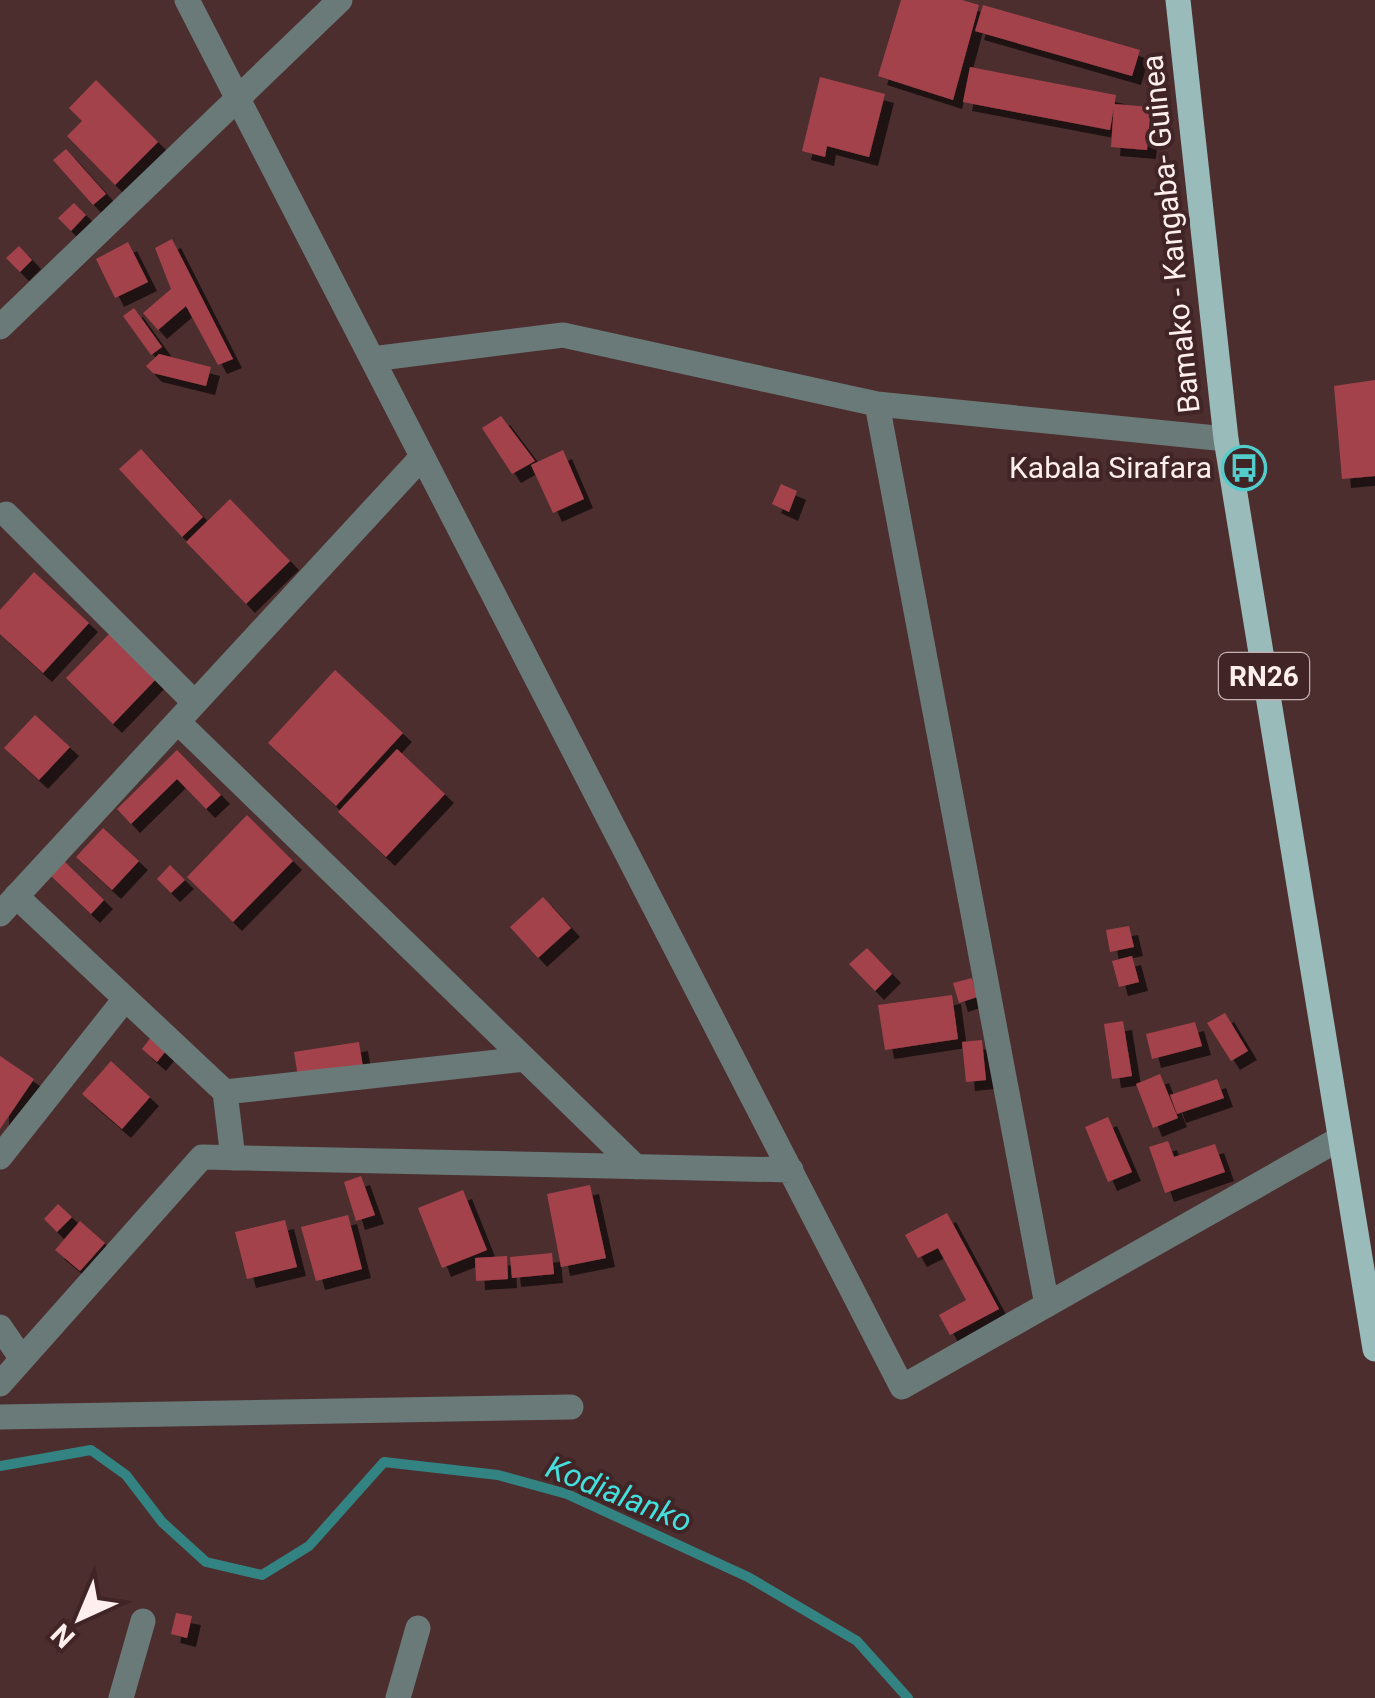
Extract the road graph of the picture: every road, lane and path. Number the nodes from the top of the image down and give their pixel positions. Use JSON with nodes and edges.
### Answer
{"nodes":[{"id":1,"x":186,"y":0,"type":"edge"},
{"id":2,"x":340,"y":0,"type":"edge"},
{"id":3,"x":1178,"y":0,"type":"edge"},
{"id":4,"x":237,"y":98,"type":"junction"},
{"id":5,"x":0,"y":327,"type":"edge"},
{"id":6,"x":372,"y":358,"type":"junction"},
{"id":7,"x":877,"y":404,"type":"junction"},
{"id":8,"x":1226,"y":439,"type":"junction"},
{"id":9,"x":422,"y":456,"type":"junction"},
{"id":10,"x":6,"y":514,"type":"dead end"},
{"id":11,"x":186,"y":713,"type":"junction"},
{"id":12,"x":8,"y":905,"type":"edge"},
{"id":13,"x":125,"y":998,"type":"junction"},
{"id":14,"x":525,"y":1059,"type":"junction"},
{"id":15,"x":225,"y":1092,"type":"junction"},
{"id":16,"x":1339,"y":1139,"type":"junction"},
{"id":17,"x":0,"y":1158,"type":"edge"},
{"id":18,"x":233,"y":1158,"type":"junction"},
{"id":19,"x":636,"y":1167,"type":"junction"},
{"id":20,"x":791,"y":1170,"type":"junction"},
{"id":21,"x":1047,"y":1305,"type":"junction"},
{"id":22,"x":0,"y":1327,"type":"edge"},
{"id":23,"x":1375,"y":1349,"type":"edge"},
{"id":24,"x":22,"y":1360,"type":"junction"},
{"id":25,"x":0,"y":1384,"type":"edge"},
{"id":26,"x":571,"y":1407,"type":"dead end"},
{"id":27,"x":0,"y":1417,"type":"edge"},
{"id":28,"x":143,"y":1621,"type":"dead end"},
{"id":29,"x":418,"y":1628,"type":"dead end"},
{"id":30,"x":121,"y":1698,"type":"edge"},
{"id":31,"x":398,"y":1698,"type":"edge"}],
"edges":[{"from":1,"to":4,"type":"street"},
{"from":2,"to":4,"type":"street"},
{"from":3,"to":8,"type":"main road","name":"Bamako - Kangaba- Guinea","number":"RN26"},
{"from":4,"to":5,"type":"street"},
{"from":4,"to":6,"type":"street"},
{"from":6,"to":7,"type":"street"},
{"from":6,"to":9,"type":"street"},
{"from":7,"to":8,"type":"street"},
{"from":7,"to":21,"type":"street"},
{"from":8,"to":16,"type":"main road","name":"Bamako - Kangaba- Guinea","number":"RN26"},
{"from":9,"to":11,"type":"street"},
{"from":9,"to":20,"type":"street"},
{"from":10,"to":11,"type":"street"},
{"from":11,"to":12,"type":"street"},
{"from":11,"to":14,"type":"street"},
{"from":12,"to":13,"type":"street"},
{"from":13,"to":15,"type":"street"},
{"from":13,"to":17,"type":"street"},
{"from":14,"to":15,"type":"street"},
{"from":14,"to":19,"type":"street"},
{"from":15,"to":18,"type":"street"},
{"from":16,"to":21,"type":"street"},
{"from":16,"to":23,"type":"main road","name":"Bamako - Kangaba- Guinea","number":"RN26"},
{"from":18,"to":19,"type":"street"},
{"from":18,"to":24,"type":"street"},
{"from":19,"to":20,"type":"street"},
{"from":20,"to":21,"type":"street"},
{"from":22,"to":24,"type":"street"},
{"from":24,"to":25,"type":"street"},
{"from":26,"to":27,"type":"street"},
{"from":28,"to":30,"type":"street"},
{"from":29,"to":31,"type":"street"}]}
